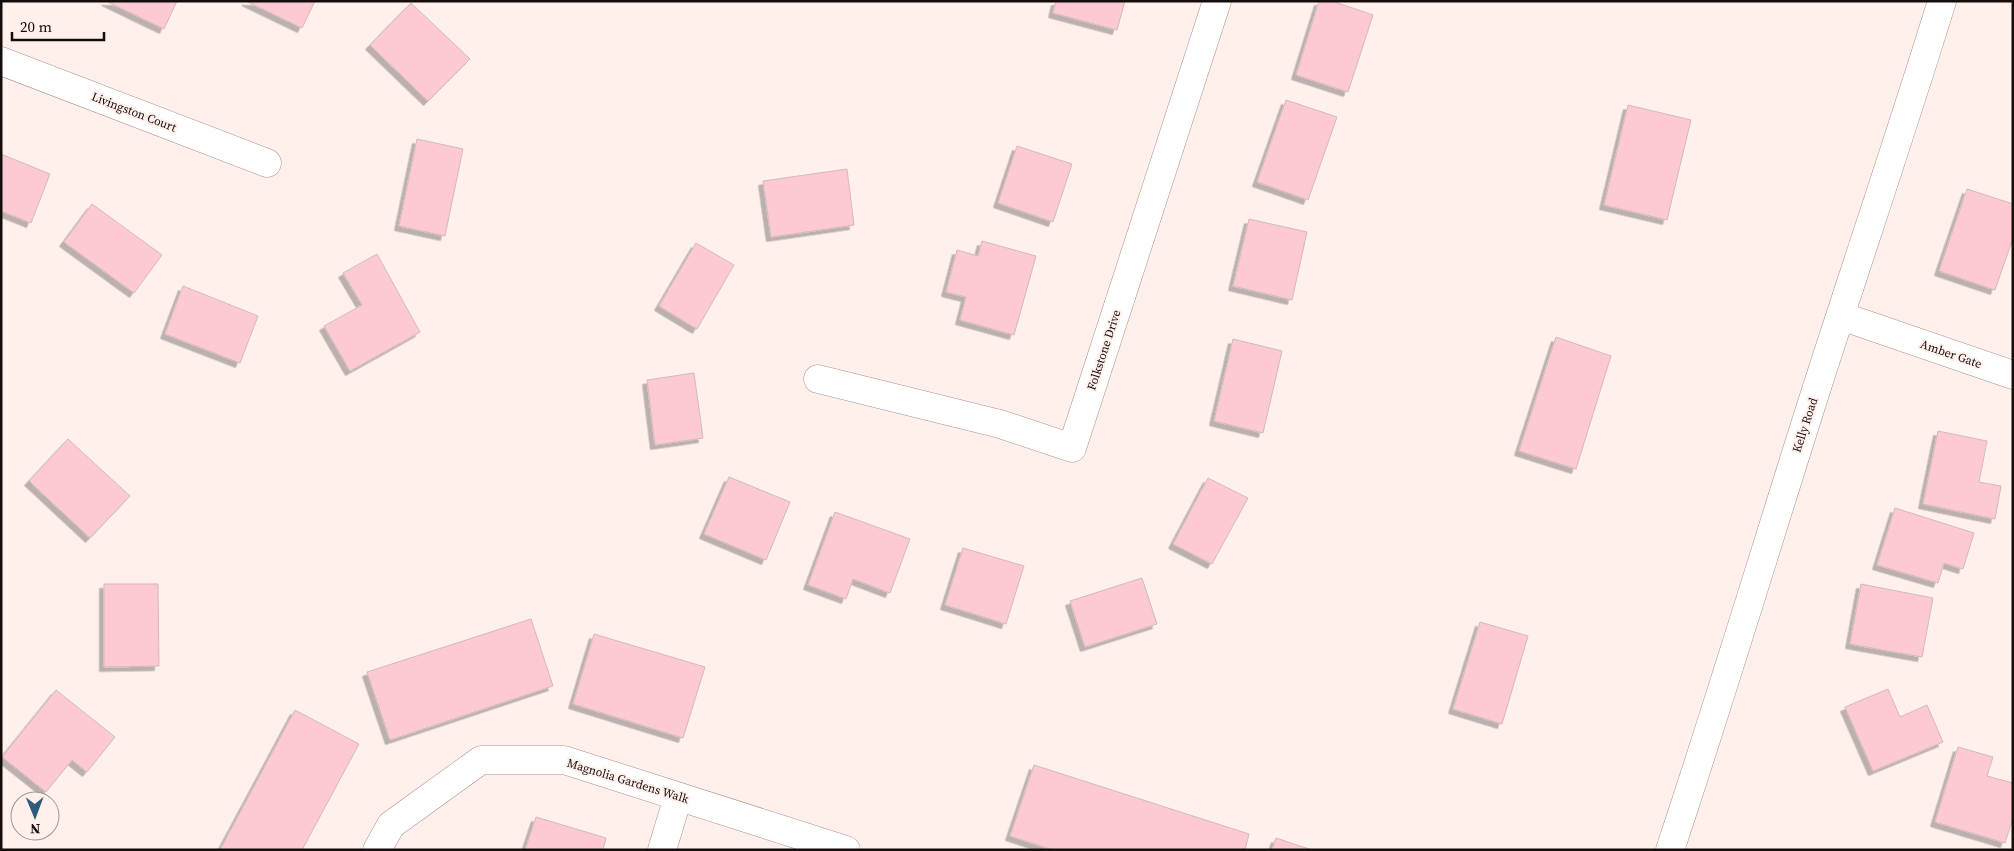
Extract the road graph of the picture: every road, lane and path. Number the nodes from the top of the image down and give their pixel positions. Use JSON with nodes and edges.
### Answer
{"nodes":[{"id":1,"x":1216,"y":1,"type":"edge"},
{"id":2,"x":1942,"y":1,"type":"edge"},
{"id":3,"x":1,"y":61,"type":"edge"},
{"id":4,"x":267,"y":163,"type":"dead end"},
{"id":5,"x":1841,"y":316,"type":"junction"},
{"id":6,"x":2013,"y":375,"type":"edge"},
{"id":7,"x":818,"y":379,"type":"dead end"},
{"id":8,"x":678,"y":797,"type":"junction"},
{"id":9,"x":377,"y":850,"type":"edge"},
{"id":10,"x":662,"y":850,"type":"edge"},
{"id":11,"x":846,"y":850,"type":"edge"},
{"id":12,"x":1670,"y":850,"type":"edge"}],
"edges":[{"from":1,"to":7,"type":"street","name":"Folkstone Drive"},
{"from":2,"to":5,"type":"street","name":"Kelly Road"},
{"from":3,"to":4,"type":"street","name":"Livingston Court"},
{"from":5,"to":6,"type":"street","name":"Amber Gate"},
{"from":5,"to":12,"type":"street","name":"Kelly Road"},
{"from":8,"to":9,"type":"street","name":"Magnolia Gardens Walk"},
{"from":8,"to":10,"type":"street"},
{"from":8,"to":11,"type":"street","name":"Magnolia Gardens Walk"}]}
